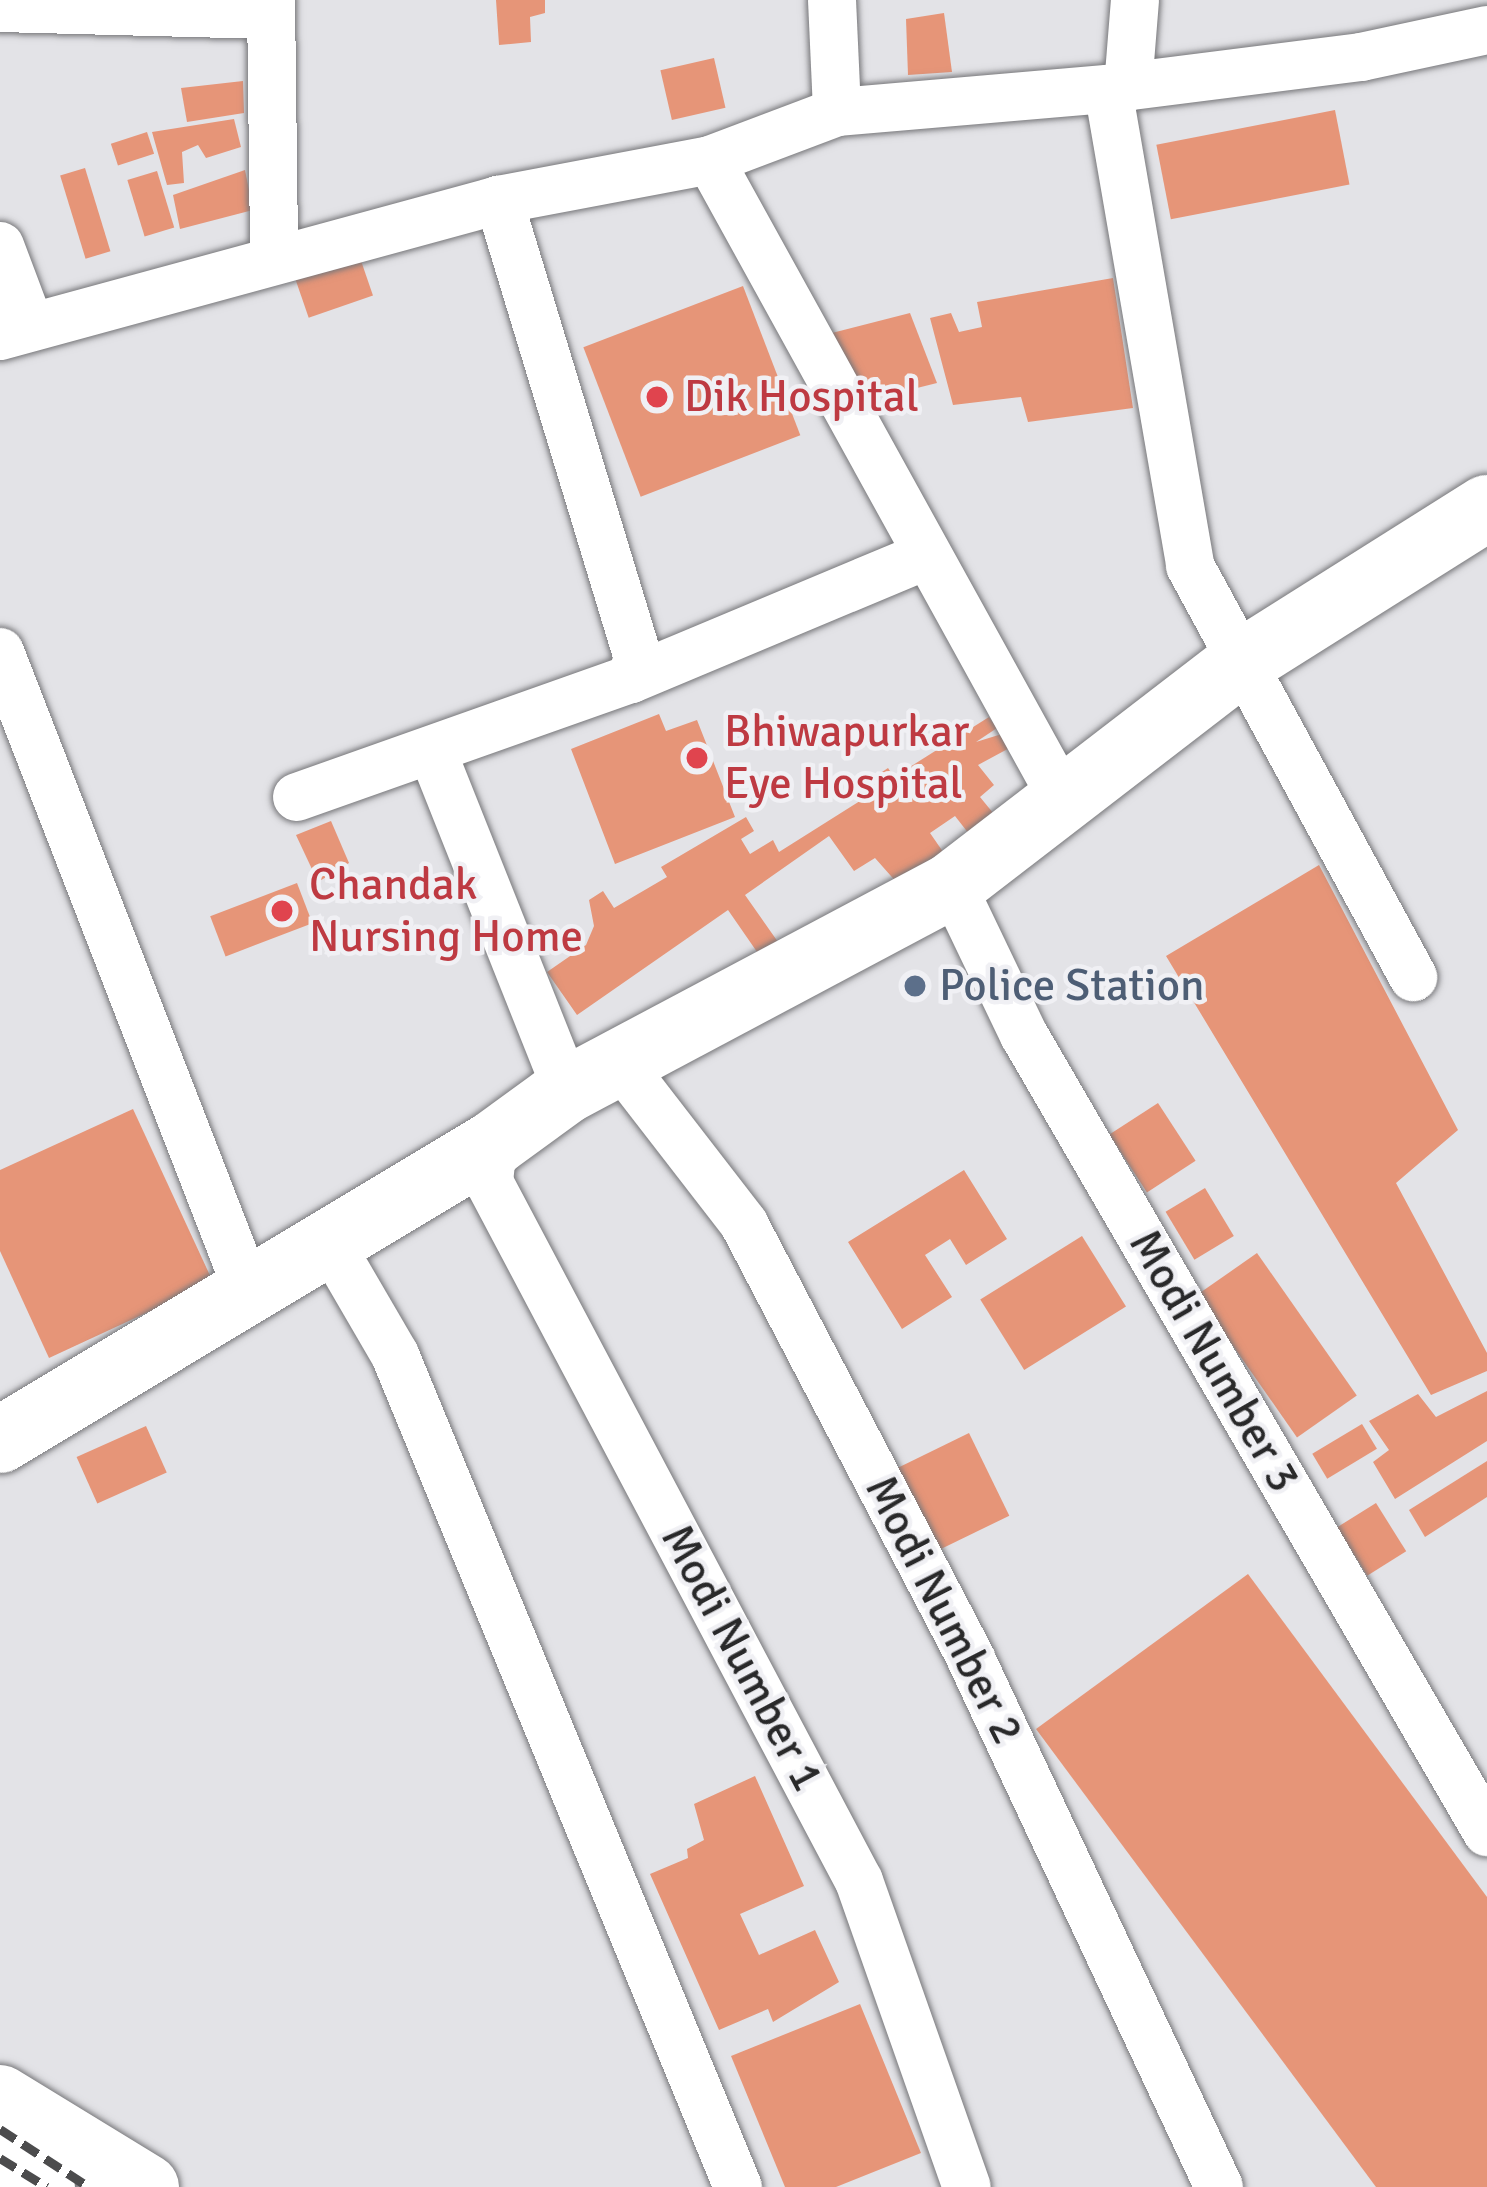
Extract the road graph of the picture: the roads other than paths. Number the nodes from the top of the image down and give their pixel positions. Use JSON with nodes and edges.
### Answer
{"nodes":[{"id":1,"x":832,"y":0,"type":"edge"},
{"id":2,"x":1135,"y":0,"type":"edge"},
{"id":3,"x":0,"y":8,"type":"edge"},
{"id":4,"x":271,"y":8,"type":"edge"},
{"id":5,"x":1487,"y":30,"type":"edge"},
{"id":6,"x":1118,"y":88,"type":"junction"},
{"id":7,"x":837,"y":112,"type":"junction"},
{"id":8,"x":710,"y":160,"type":"junction"},
{"id":9,"x":499,"y":200,"type":"junction"},
{"id":10,"x":0,"y":246,"type":"edge"},
{"id":11,"x":274,"y":258,"type":"junction"},
{"id":12,"x":15,"y":331,"type":"edge"},
{"id":13,"x":1487,"y":508,"type":"edge"},
{"id":14,"x":922,"y":556,"type":"junction"},
{"id":15,"x":0,"y":652,"type":"edge"},
{"id":16,"x":1242,"y":662,"type":"junction"},
{"id":17,"x":631,"y":679,"type":"junction"},
{"id":18,"x":432,"y":751,"type":"junction"},
{"id":19,"x":297,"y":797,"type":"dead end"},
{"id":20,"x":1065,"y":803,"type":"junction"},
{"id":21,"x":952,"y":885,"type":"junction"},
{"id":22,"x":1413,"y":977,"type":"dead end"},
{"id":23,"x":593,"y":1076,"type":"junction"},
{"id":24,"x":493,"y":1144,"type":"junction"},
{"id":25,"x":328,"y":1240,"type":"junction"},
{"id":26,"x":248,"y":1291,"type":"junction"},
{"id":27,"x":0,"y":1440,"type":"edge"},
{"id":28,"x":1487,"y":1832,"type":"edge"},
{"id":29,"x":0,"y":2098,"type":"edge"},
{"id":30,"x":0,"y":2158,"type":"edge"},
{"id":31,"x":43,"y":2187,"type":"edge"},
{"id":32,"x":146,"y":2187,"type":"edge"},
{"id":33,"x":738,"y":2187,"type":"edge"},
{"id":34,"x":967,"y":2187,"type":"edge"},
{"id":35,"x":1219,"y":2187,"type":"edge"}],
"edges":[{"from":1,"to":7,"type":"street"},
{"from":2,"to":6,"type":"street"},
{"from":3,"to":4,"type":"street"},
{"from":4,"to":11,"type":"street"},
{"from":5,"to":6,"type":"street"},
{"from":6,"to":7,"type":"street"},
{"from":6,"to":16,"type":"street"},
{"from":7,"to":8,"type":"street"},
{"from":8,"to":9,"type":"street"},
{"from":8,"to":14,"type":"street"},
{"from":9,"to":11,"type":"street"},
{"from":9,"to":17,"type":"street"},
{"from":10,"to":12,"type":"street"},
{"from":11,"to":12,"type":"street"},
{"from":13,"to":16,"type":"street"},
{"from":14,"to":17,"type":"street"},
{"from":14,"to":20,"type":"street"},
{"from":15,"to":26,"type":"street"},
{"from":16,"to":20,"type":"street"},
{"from":16,"to":22,"type":"street"},
{"from":17,"to":18,"type":"street"},
{"from":18,"to":19,"type":"street"},
{"from":18,"to":23,"type":"street","name":"Modi Number 2"},
{"from":20,"to":21,"type":"street"},
{"from":21,"to":23,"type":"street"},
{"from":21,"to":28,"type":"street","name":"Modi Number 3"},
{"from":23,"to":24,"type":"street"},
{"from":23,"to":35,"type":"street","name":"Modi Number 2"},
{"from":24,"to":25,"type":"street"},
{"from":24,"to":34,"type":"street","name":"Modi Number 1"},
{"from":25,"to":26,"type":"street"},
{"from":25,"to":33,"type":"street"},
{"from":26,"to":27,"type":"street"},
{"from":29,"to":32,"type":"street"},
{"from":30,"to":31,"type":"street"}]}
